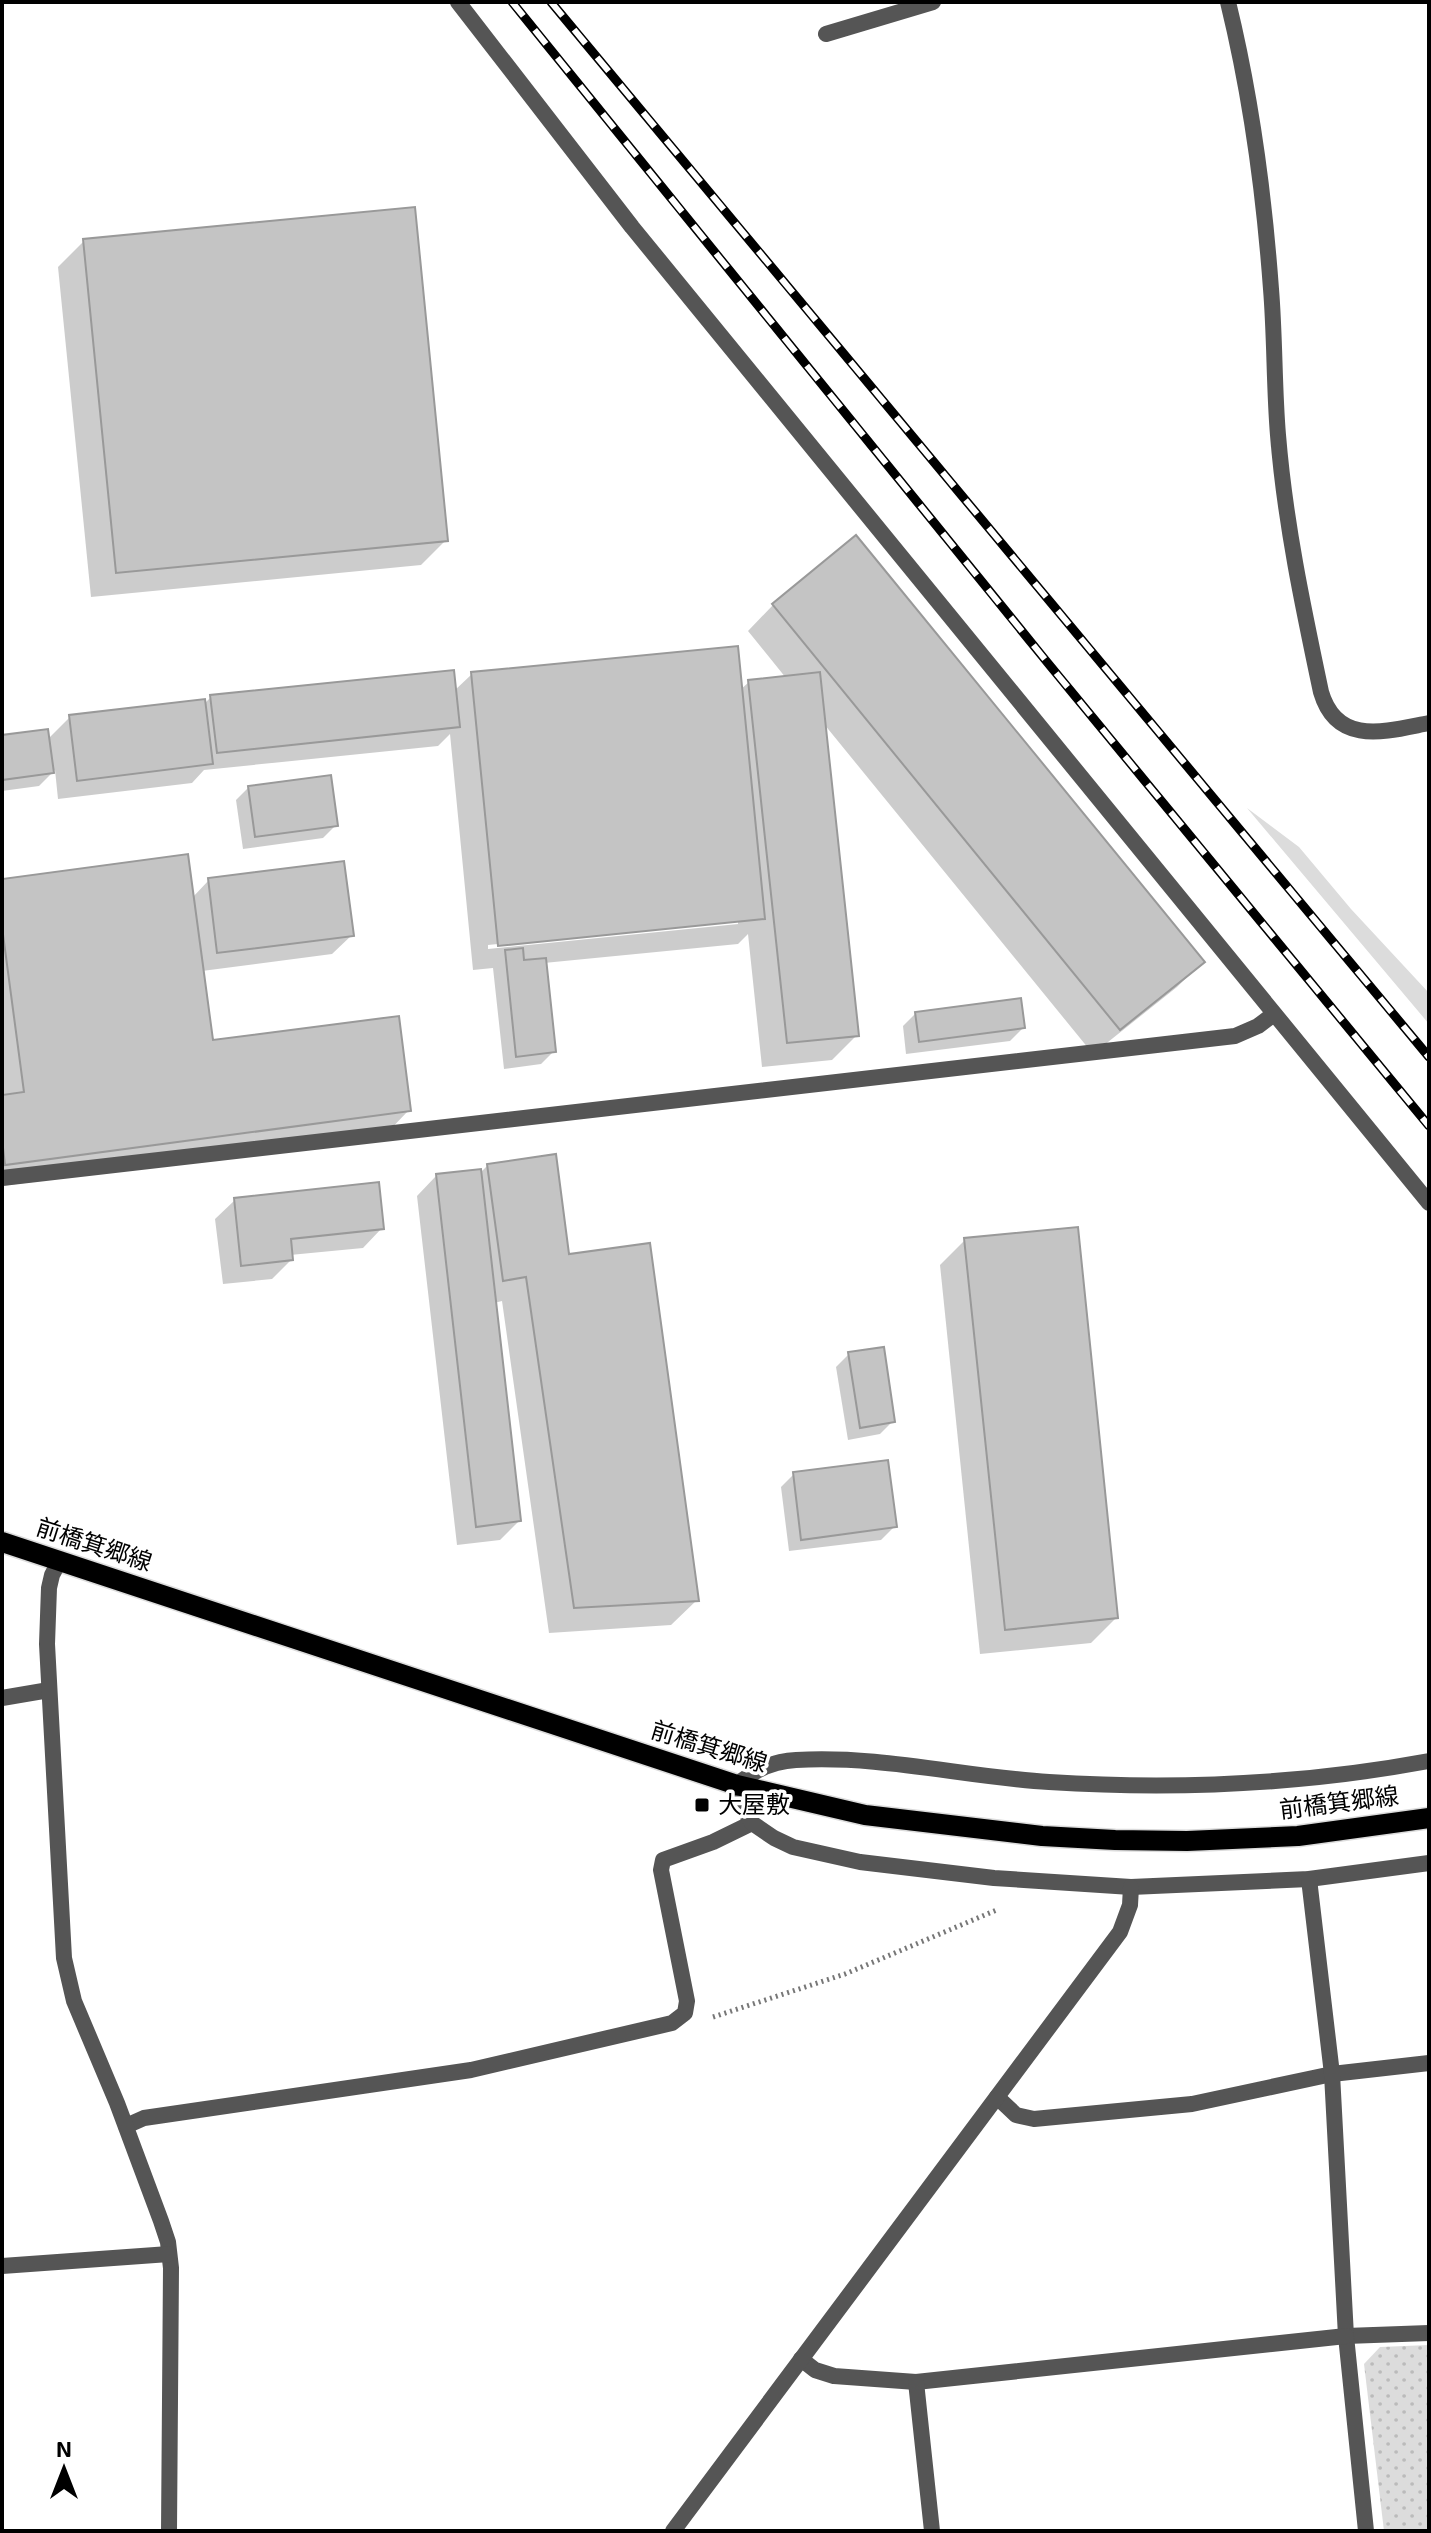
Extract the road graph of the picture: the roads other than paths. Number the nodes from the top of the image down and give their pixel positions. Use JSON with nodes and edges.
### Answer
{"nodes":[{"id":1,"x":458,"y":2,"type":"edge"},
{"id":2,"x":933,"y":2,"type":"edge"},
{"id":3,"x":1228,"y":2,"type":"edge"},
{"id":4,"x":826,"y":34,"type":"dead end"},
{"id":5,"x":1429,"y":723,"type":"edge"},
{"id":6,"x":1274,"y":1014,"type":"junction"},
{"id":7,"x":2,"y":1178,"type":"edge"},
{"id":8,"x":1429,"y":1203,"type":"edge"},
{"id":9,"x":2,"y":1542,"type":"edge"},
{"id":10,"x":60,"y":1560,"type":"junction"},
{"id":11,"x":49,"y":1690,"type":"junction"},
{"id":12,"x":2,"y":1698,"type":"edge"},
{"id":13,"x":1429,"y":1761,"type":"edge"},
{"id":14,"x":737,"y":1785,"type":"junction"},
{"id":15,"x":1429,"y":1818,"type":"edge"},
{"id":16,"x":752,"y":1823,"type":"junction"},
{"id":17,"x":1429,"y":1863,"type":"edge"},
{"id":18,"x":1309,"y":1879,"type":"junction"},
{"id":19,"x":1131,"y":1887,"type":"junction"},
{"id":20,"x":1429,"y":2063,"type":"edge"},
{"id":21,"x":1332,"y":2074,"type":"junction"},
{"id":22,"x":997,"y":2097,"type":"junction"},
{"id":23,"x":126,"y":2126,"type":"junction"},
{"id":24,"x":169,"y":2254,"type":"junction"},
{"id":25,"x":2,"y":2266,"type":"edge"},
{"id":26,"x":1429,"y":2333,"type":"edge"},
{"id":27,"x":1346,"y":2336,"type":"junction"},
{"id":28,"x":801,"y":2359,"type":"junction"},
{"id":29,"x":916,"y":2382,"type":"junction"},
{"id":30,"x":169,"y":2531,"type":"edge"},
{"id":31,"x":673,"y":2531,"type":"edge"},
{"id":32,"x":932,"y":2531,"type":"edge"},
{"id":33,"x":1366,"y":2531,"type":"edge"}],
"edges":[{"from":1,"to":6,"type":"street"},
{"from":2,"to":4,"type":"street"},
{"from":3,"to":5,"type":"street"},
{"from":6,"to":7,"type":"street"},
{"from":6,"to":8,"type":"street"},
{"from":9,"to":10,"type":"main road","name":"前橋箕郷線"},
{"from":10,"to":11,"type":"street"},
{"from":10,"to":14,"type":"main road","name":"前橋箕郷線"},
{"from":11,"to":12,"type":"street"},
{"from":11,"to":23,"type":"street"},
{"from":13,"to":14,"type":"street"},
{"from":14,"to":15,"type":"main road","name":"前橋箕郷線"},
{"from":14,"to":16,"type":"street"},
{"from":16,"to":19,"type":"street"},
{"from":16,"to":23,"type":"street"},
{"from":17,"to":18,"type":"street"},
{"from":18,"to":19,"type":"street"},
{"from":18,"to":21,"type":"street"},
{"from":19,"to":22,"type":"street"},
{"from":20,"to":21,"type":"street"},
{"from":21,"to":22,"type":"street"},
{"from":21,"to":27,"type":"street"},
{"from":22,"to":28,"type":"street"},
{"from":23,"to":24,"type":"street"},
{"from":24,"to":25,"type":"street"},
{"from":24,"to":30,"type":"street"},
{"from":26,"to":27,"type":"street"},
{"from":27,"to":29,"type":"street"},
{"from":27,"to":33,"type":"street"},
{"from":28,"to":29,"type":"street"},
{"from":28,"to":31,"type":"street"},
{"from":29,"to":32,"type":"street"}]}
